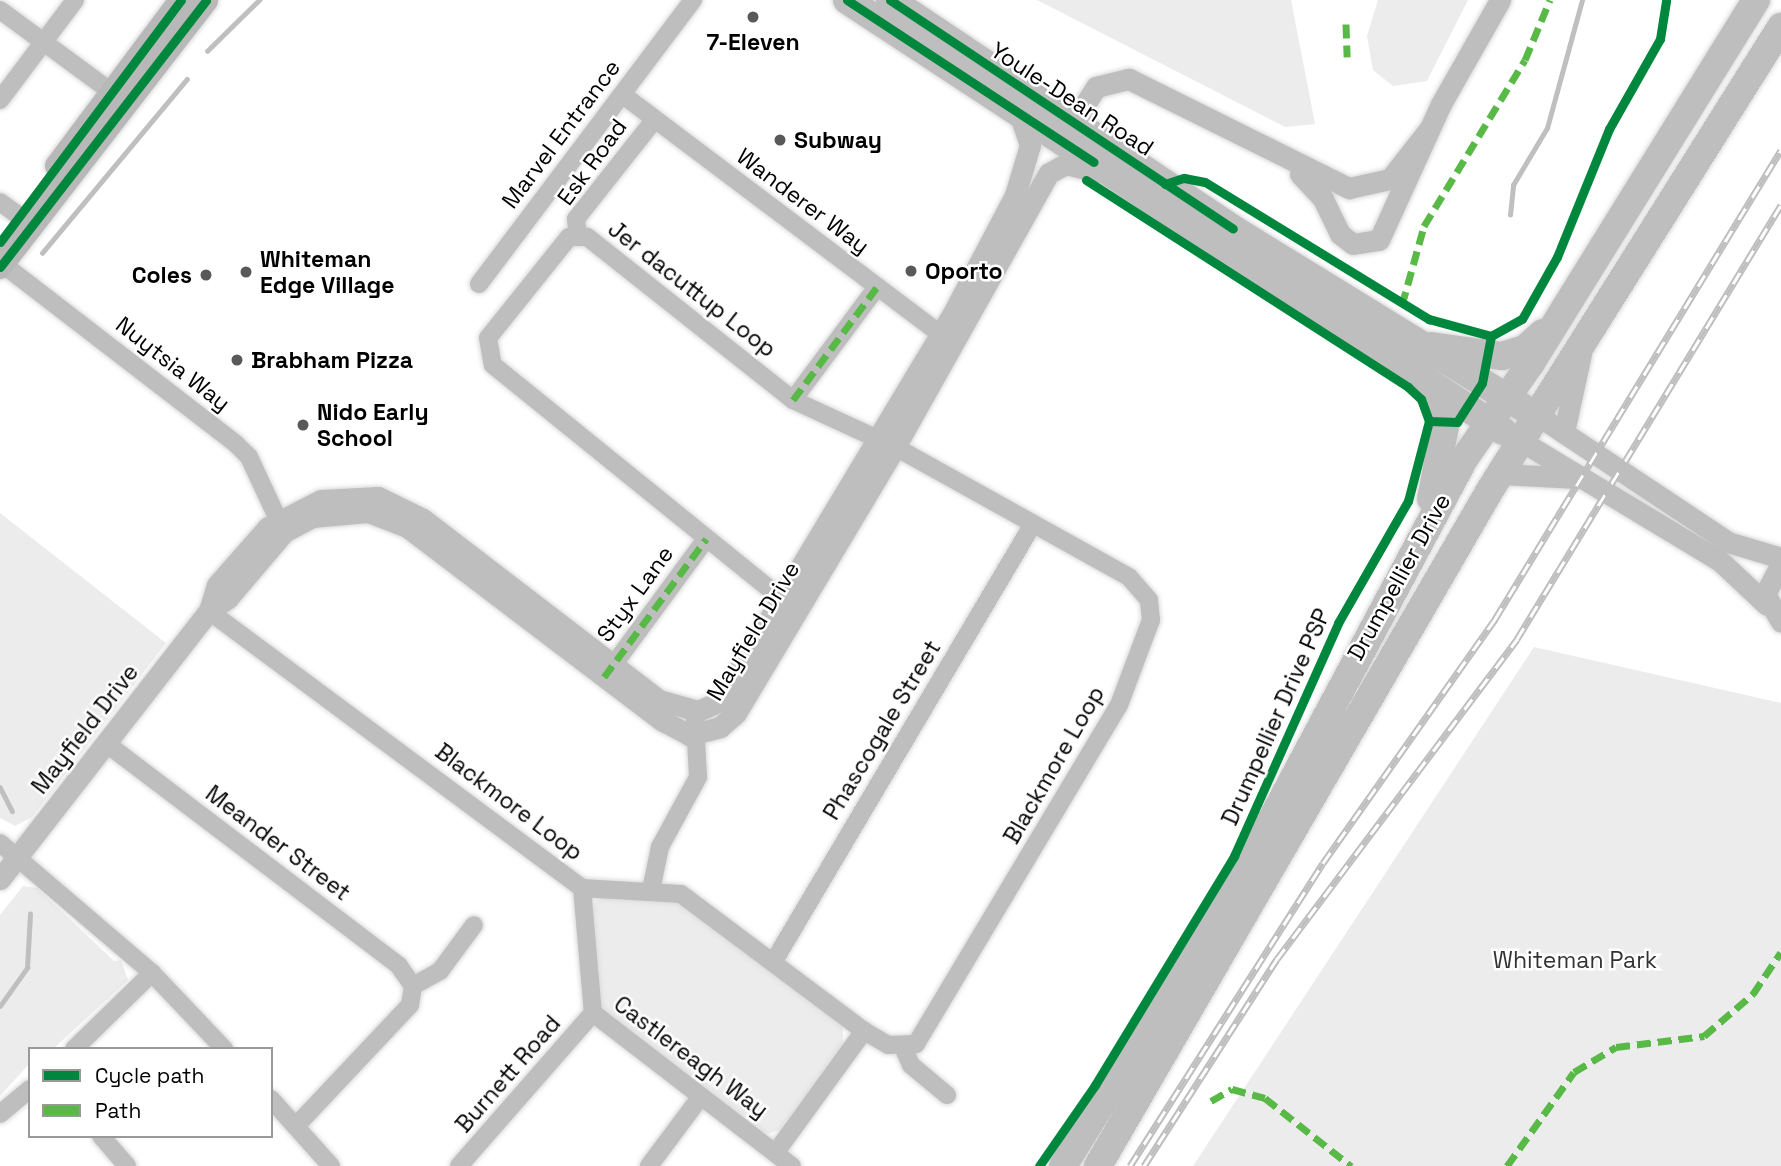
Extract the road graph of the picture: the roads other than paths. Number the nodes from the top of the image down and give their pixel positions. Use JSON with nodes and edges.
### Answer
{"nodes":[{"id":1,"x":75,"y":0,"type":"edge"},
{"id":2,"x":181,"y":0,"type":"edge"},
{"id":3,"x":206,"y":0,"type":"edge"},
{"id":4,"x":847,"y":0,"type":"edge"},
{"id":5,"x":890,"y":0,"type":"edge"},
{"id":6,"x":1500,"y":0,"type":"edge"},
{"id":7,"x":1756,"y":0,"type":"edge"},
{"id":8,"x":686,"y":4,"type":"edge"},
{"id":9,"x":0,"y":10,"type":"edge"},
{"id":10,"x":1781,"y":27,"type":"edge"},
{"id":11,"x":44,"y":43,"type":"junction"},
{"id":12,"x":113,"y":93,"type":"junction"},
{"id":13,"x":623,"y":95,"type":"junction"},
{"id":14,"x":0,"y":100,"type":"edge"},
{"id":15,"x":1018,"y":111,"type":"junction"},
{"id":16,"x":654,"y":119,"type":"junction"},
{"id":17,"x":1073,"y":123,"type":"junction"},
{"id":18,"x":1429,"y":129,"type":"junction"},
{"id":19,"x":1271,"y":151,"type":"junction"},
{"id":20,"x":1094,"y":162,"type":"junction"},
{"id":21,"x":1133,"y":191,"type":"junction"},
{"id":22,"x":9,"y":209,"type":"edge"},
{"id":23,"x":578,"y":236,"type":"junction"},
{"id":24,"x":1,"y":259,"type":"edge"},
{"id":25,"x":479,"y":284,"type":"dead end"},
{"id":26,"x":877,"y":287,"type":"junction"},
{"id":27,"x":1560,"y":317,"type":"junction"},
{"id":28,"x":1584,"y":338,"type":"junction"},
{"id":29,"x":948,"y":339,"type":"junction"},
{"id":30,"x":1415,"y":343,"type":"junction"},
{"id":31,"x":1426,"y":380,"type":"junction"},
{"id":32,"x":1506,"y":397,"type":"junction"},
{"id":33,"x":793,"y":400,"type":"junction"},
{"id":34,"x":1536,"y":415,"type":"junction"},
{"id":35,"x":1488,"y":422,"type":"junction"},
{"id":36,"x":1564,"y":432,"type":"junction"},
{"id":37,"x":1521,"y":441,"type":"junction"},
{"id":38,"x":888,"y":443,"type":"junction"},
{"id":39,"x":1501,"y":474,"type":"junction"},
{"id":40,"x":1579,"y":478,"type":"junction"},
{"id":41,"x":1033,"y":524,"type":"junction"},
{"id":42,"x":281,"y":526,"type":"junction"},
{"id":43,"x":1425,"y":530,"type":"junction"},
{"id":44,"x":706,"y":539,"type":"junction"},
{"id":45,"x":1781,"y":558,"type":"edge"},
{"id":46,"x":1781,"y":564,"type":"edge"},
{"id":47,"x":1767,"y":605,"type":"junction"},
{"id":48,"x":790,"y":606,"type":"junction"},
{"id":49,"x":209,"y":611,"type":"junction"},
{"id":50,"x":1781,"y":622,"type":"edge"},
{"id":51,"x":609,"y":671,"type":"junction"},
{"id":52,"x":695,"y":710,"type":"junction"},
{"id":53,"x":697,"y":734,"type":"junction"},
{"id":54,"x":107,"y":744,"type":"junction"},
{"id":55,"x":0,"y":843,"type":"edge"},
{"id":56,"x":19,"y":857,"type":"junction"},
{"id":57,"x":0,"y":878,"type":"edge"},
{"id":58,"x":582,"y":888,"type":"junction"},
{"id":59,"x":651,"y":890,"type":"junction"},
{"id":60,"x":474,"y":925,"type":"dead end"},
{"id":61,"x":774,"y":961,"type":"junction"},
{"id":62,"x":152,"y":972,"type":"junction"},
{"id":63,"x":413,"y":986,"type":"junction"},
{"id":64,"x":593,"y":1013,"type":"junction"},
{"id":65,"x":864,"y":1031,"type":"junction"},
{"id":66,"x":76,"y":1047,"type":"edge"},
{"id":67,"x":222,"y":1047,"type":"edge"},
{"id":68,"x":903,"y":1047,"type":"junction"},
{"id":69,"x":28,"y":1091,"type":"edge"},
{"id":70,"x":947,"y":1095,"type":"dead end"},
{"id":71,"x":699,"y":1099,"type":"junction"},
{"id":72,"x":273,"y":1101,"type":"edge"},
{"id":73,"x":0,"y":1114,"type":"edge"},
{"id":74,"x":296,"y":1126,"type":"junction"},
{"id":75,"x":103,"y":1138,"type":"edge"},
{"id":76,"x":776,"y":1153,"type":"junction"},
{"id":77,"x":127,"y":1166,"type":"edge"},
{"id":78,"x":331,"y":1166,"type":"edge"},
{"id":79,"x":459,"y":1166,"type":"edge"},
{"id":80,"x":649,"y":1166,"type":"edge"},
{"id":81,"x":792,"y":1166,"type":"edge"},
{"id":82,"x":1063,"y":1166,"type":"edge"},
{"id":83,"x":1098,"y":1166,"type":"edge"}],
"edges":[{"from":1,"to":11,"type":"street"},
{"from":2,"to":12,"type":"main road"},
{"from":3,"to":24,"type":"main road"},
{"from":4,"to":15,"type":"main road","name":"Youle-Dean Road"},
{"from":5,"to":17,"type":"main road","name":"Youle-Dean Road"},
{"from":6,"to":18,"type":"street"},
{"from":7,"to":27,"type":"main road","name":"Drumpellier Drive"},
{"from":8,"to":13,"type":"street","name":"Marvel Entrance"},
{"from":9,"to":11,"type":"street"},
{"from":10,"to":28,"type":"main road","name":"Drumpellier Drive"},
{"from":11,"to":12,"type":"street"},
{"from":11,"to":14,"type":"street"},
{"from":12,"to":22,"type":"main road"},
{"from":13,"to":16,"type":"street","name":"Wanderer Way"},
{"from":13,"to":25,"type":"street","name":"Marvel Entrance"},
{"from":15,"to":20,"type":"main road","name":"Youle-Dean Road"},
{"from":15,"to":29,"type":"street","name":"Mayfield Drive"},
{"from":16,"to":23,"type":"street","name":"Esk Road"},
{"from":16,"to":26,"type":"street","name":"Wanderer Way"},
{"from":17,"to":19,"type":"street"},
{"from":17,"to":20,"type":"street"},
{"from":17,"to":30,"type":"main road","name":"Youle-Dean Road"},
{"from":18,"to":19,"type":"street"},
{"from":18,"to":19,"type":"street"},
{"from":20,"to":21,"type":"main road","name":"Youle-Dean Road"},
{"from":21,"to":29,"type":"street","name":"Mayfield Drive"},
{"from":21,"to":31,"type":"main road","name":"Youle-Dean Road"},
{"from":22,"to":24,"type":"main road"},
{"from":23,"to":33,"type":"street","name":"Jer dacuttup Loop"},
{"from":23,"to":44,"type":"street","name":"Jer dacuttup Loop"},
{"from":24,"to":42,"type":"street","name":"Nuytsia Way"},
{"from":26,"to":29,"type":"street","name":"Wanderer Way"},
{"from":26,"to":33,"type":"street"},
{"from":27,"to":30,"type":"main road"},
{"from":27,"to":32,"type":"main road","name":"Drumpellier Drive"},
{"from":28,"to":34,"type":"main road","name":"Drumpellier Drive"},
{"from":28,"to":36,"type":"street"},
{"from":29,"to":38,"type":"street","name":"Mayfield Drive"},
{"from":30,"to":32,"type":"main road","name":"Youle-Dean Road"},
{"from":31,"to":35,"type":"main road","name":"Youle-Dean Road"},
{"from":31,"to":43,"type":"main road"},
{"from":32,"to":34,"type":"main road","name":"Youle-Dean Road"},
{"from":32,"to":35,"type":"main road","name":"Drumpellier Drive"},
{"from":33,"to":38,"type":"street","name":"Jer dacuttup Loop"},
{"from":34,"to":36,"type":"street"},
{"from":34,"to":37,"type":"main road","name":"Drumpellier Drive"},
{"from":35,"to":37,"type":"main road","name":"Youle-Dean Road"},
{"from":35,"to":43,"type":"main road","name":"Drumpellier Drive"},
{"from":36,"to":45,"type":"street"},
{"from":37,"to":39,"type":"main road","name":"Drumpellier Drive"},
{"from":37,"to":40,"type":"street"},
{"from":38,"to":41,"type":"street","name":"Blackmore Loop"},
{"from":38,"to":48,"type":"street","name":"Mayfield Drive"},
{"from":39,"to":40,"type":"street"},
{"from":39,"to":83,"type":"main road","name":"Drumpellier Drive"},
{"from":40,"to":47,"type":"street"},
{"from":41,"to":61,"type":"street","name":"Phascogale Street"},
{"from":41,"to":68,"type":"street","name":"Blackmore Loop"},
{"from":42,"to":49,"type":"street","name":"Mayfield Drive"},
{"from":42,"to":51,"type":"street","name":"Mayfield Drive"},
{"from":43,"to":82,"type":"main road","name":"Drumpellier Drive"},
{"from":44,"to":48,"type":"street","name":"Jer dacuttup Loop"},
{"from":44,"to":51,"type":"street","name":"Styx Lane"},
{"from":46,"to":47,"type":"street"},
{"from":47,"to":50,"type":"street"},
{"from":48,"to":52,"type":"street","name":"Mayfield Drive"},
{"from":48,"to":53,"type":"street","name":"Mayfield Drive"},
{"from":49,"to":54,"type":"street","name":"Mayfield Drive"},
{"from":49,"to":58,"type":"street","name":"Blackmore Loop"},
{"from":51,"to":52,"type":"street","name":"Mayfield Drive"},
{"from":51,"to":53,"type":"street","name":"Mayfield Drive"},
{"from":52,"to":53,"type":"street"},
{"from":53,"to":59,"type":"street"},
{"from":54,"to":56,"type":"street","name":"Mayfield Drive"},
{"from":54,"to":63,"type":"street","name":"Meander Street"},
{"from":55,"to":56,"type":"street"},
{"from":56,"to":57,"type":"street","name":"Mayfield Drive"},
{"from":56,"to":62,"type":"street"},
{"from":58,"to":59,"type":"street","name":"Blackmore Loop"},
{"from":58,"to":64,"type":"street","name":"Castlereagh Way"},
{"from":59,"to":61,"type":"street","name":"Blackmore Loop"},
{"from":60,"to":63,"type":"street"},
{"from":61,"to":65,"type":"street","name":"Blackmore Loop"},
{"from":62,"to":66,"type":"street"},
{"from":62,"to":67,"type":"street"},
{"from":63,"to":74,"type":"street"},
{"from":64,"to":71,"type":"street","name":"Castlereagh Way"},
{"from":64,"to":79,"type":"street","name":"Burnett Road"},
{"from":65,"to":68,"type":"street","name":"Blackmore Loop"},
{"from":65,"to":76,"type":"street"},
{"from":68,"to":70,"type":"street"},
{"from":69,"to":73,"type":"street"},
{"from":71,"to":76,"type":"street","name":"Castlereagh Way"},
{"from":71,"to":80,"type":"street"},
{"from":72,"to":74,"type":"street"},
{"from":74,"to":78,"type":"street"},
{"from":75,"to":77,"type":"street"},
{"from":76,"to":81,"type":"street","name":"Castlereagh Way"}]}
